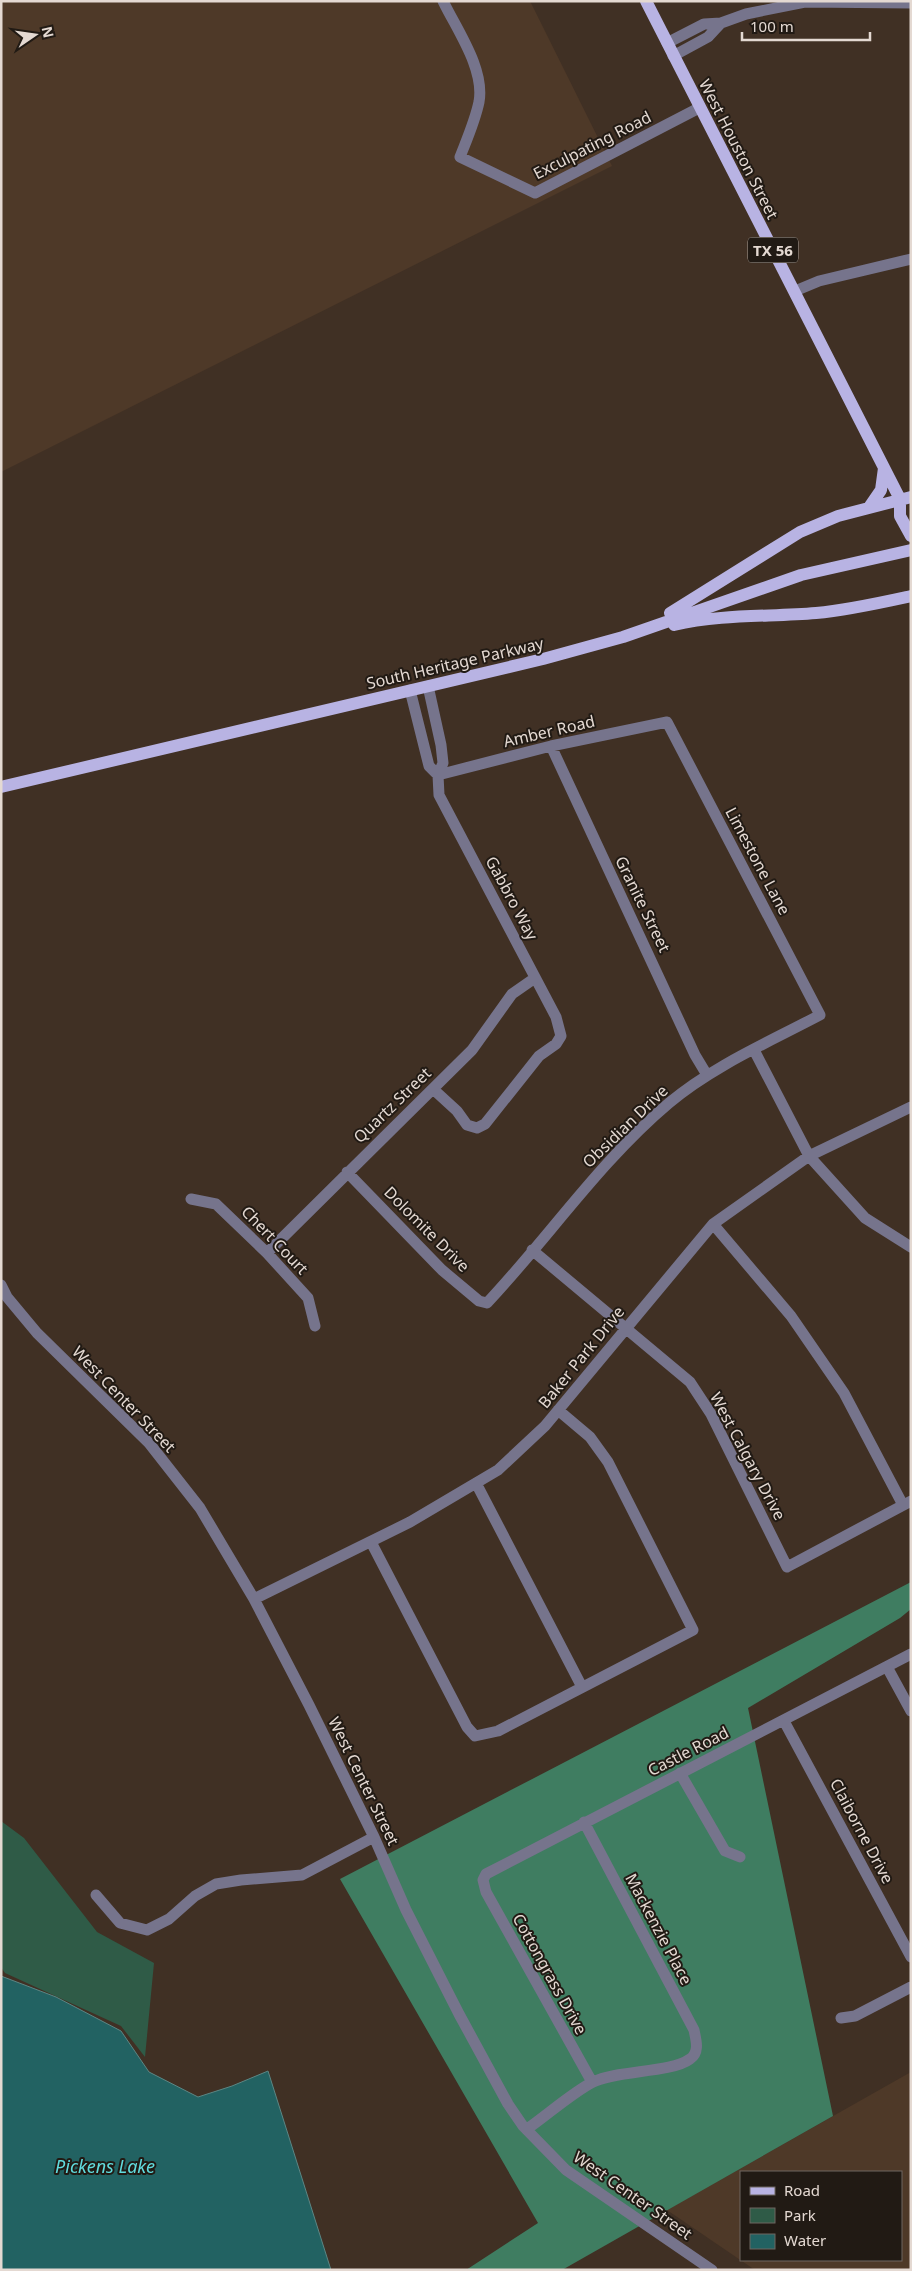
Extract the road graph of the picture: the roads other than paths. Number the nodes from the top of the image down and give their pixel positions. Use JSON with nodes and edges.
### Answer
{"nodes":[{"id":1,"x":443,"y":1,"type":"edge"},
{"id":2,"x":646,"y":1,"type":"edge"},
{"id":3,"x":905,"y":2,"type":"edge"},
{"id":4,"x":721,"y":23,"type":"junction"},
{"id":5,"x":667,"y":43,"type":"junction"},
{"id":6,"x":673,"y":56,"type":"junction"},
{"id":7,"x":699,"y":108,"type":"junction"},
{"id":8,"x":911,"y":259,"type":"edge"},
{"id":9,"x":795,"y":291,"type":"junction"},
{"id":10,"x":884,"y":468,"type":"junction"},
{"id":11,"x":905,"y":498,"type":"edge"},
{"id":12,"x":870,"y":506,"type":"junction"},
{"id":13,"x":911,"y":506,"type":"edge"},
{"id":14,"x":911,"y":536,"type":"edge"},
{"id":15,"x":911,"y":550,"type":"edge"},
{"id":16,"x":911,"y":596,"type":"edge"},
{"id":17,"x":623,"y":636,"type":"junction"},
{"id":18,"x":428,"y":686,"type":"junction"},
{"id":19,"x":410,"y":690,"type":"junction"},
{"id":20,"x":667,"y":722,"type":"joint"},
{"id":21,"x":551,"y":746,"type":"junction"},
{"id":22,"x":438,"y":775,"type":"junction"},
{"id":23,"x":1,"y":787,"type":"edge"},
{"id":24,"x":536,"y":978,"type":"junction"},
{"id":25,"x":820,"y":1015,"type":"joint"},
{"id":26,"x":754,"y":1050,"type":"junction"},
{"id":27,"x":707,"y":1075,"type":"junction"},
{"id":28,"x":433,"y":1089,"type":"junction"},
{"id":29,"x":911,"y":1106,"type":"edge"},
{"id":30,"x":809,"y":1156,"type":"junction"},
{"id":31,"x":347,"y":1172,"type":"junction"},
{"id":32,"x":191,"y":1199,"type":"dead end"},
{"id":33,"x":713,"y":1224,"type":"junction"},
{"id":34,"x":911,"y":1248,"type":"edge"},
{"id":35,"x":532,"y":1250,"type":"junction"},
{"id":36,"x":267,"y":1253,"type":"junction"},
{"id":37,"x":1,"y":1285,"type":"edge"},
{"id":38,"x":487,"y":1303,"type":"joint"},
{"id":39,"x":315,"y":1326,"type":"dead end"},
{"id":40,"x":625,"y":1328,"type":"junction"},
{"id":41,"x":558,"y":1410,"type":"junction"},
{"id":42,"x":476,"y":1483,"type":"junction"},
{"id":43,"x":907,"y":1503,"type":"edge"},
{"id":44,"x":371,"y":1542,"type":"junction"},
{"id":45,"x":254,"y":1599,"type":"junction"},
{"id":46,"x":911,"y":1654,"type":"edge"},
{"id":47,"x":887,"y":1667,"type":"junction"},
{"id":48,"x":582,"y":1688,"type":"junction"},
{"id":49,"x":911,"y":1711,"type":"edge"},
{"id":50,"x":784,"y":1721,"type":"junction"},
{"id":51,"x":680,"y":1773,"type":"junction"},
{"id":52,"x":584,"y":1822,"type":"junction"},
{"id":53,"x":374,"y":1837,"type":"junction"},
{"id":54,"x":740,"y":1856,"type":"dead end"},
{"id":55,"x":483,"y":1880,"type":"joint"},
{"id":56,"x":96,"y":1895,"type":"dead end"},
{"id":57,"x":911,"y":1958,"type":"edge"},
{"id":58,"x":911,"y":1987,"type":"edge"},
{"id":59,"x":841,"y":2018,"type":"dead end"},
{"id":60,"x":592,"y":2082,"type":"junction"},
{"id":61,"x":527,"y":2129,"type":"junction"},
{"id":62,"x":712,"y":2270,"type":"edge"}],
"edges":[{"from":1,"to":7,"type":"street","name":"Exculpating Road"},
{"from":2,"to":5,"type":"main road","name":"West Houston Street","number":"TX 56"},
{"from":3,"to":4,"type":"street"},
{"from":4,"to":5,"type":"street"},
{"from":4,"to":6,"type":"street"},
{"from":5,"to":6,"type":"main road","name":"West Houston Street","number":"TX 56"},
{"from":6,"to":7,"type":"main road","name":"West Houston Street","number":"TX 56"},
{"from":7,"to":9,"type":"main road","name":"West Houston Street","number":"TX 56"},
{"from":8,"to":9,"type":"street"},
{"from":9,"to":10,"type":"main road","name":"West Houston Street","number":"TX 56"},
{"from":10,"to":11,"type":"main road","name":"West Houston Street","number":"TX 56"},
{"from":10,"to":12,"type":"main road"},
{"from":11,"to":12,"type":"main road"},
{"from":11,"to":13,"type":"main road"},
{"from":11,"to":14,"type":"main road","name":"West Houston Street","number":"TX 56"},
{"from":12,"to":17,"type":"main road"},
{"from":15,"to":17,"type":"main road","name":"South Heritage Parkway"},
{"from":16,"to":17,"type":"main road"},
{"from":17,"to":18,"type":"main road","name":"South Heritage Parkway"},
{"from":18,"to":19,"type":"main road","name":"South Heritage Parkway"},
{"from":18,"to":22,"type":"street","name":"Gabbro Way"},
{"from":19,"to":22,"type":"street","name":"Gabbro Way"},
{"from":19,"to":23,"type":"main road","name":"South Heritage Parkway"},
{"from":20,"to":21,"type":"street","name":"Amber Road"},
{"from":20,"to":25,"type":"street","name":"Limestone Lane"},
{"from":21,"to":22,"type":"street","name":"Amber Road"},
{"from":21,"to":27,"type":"street","name":"Granite Street"},
{"from":22,"to":24,"type":"street","name":"Gabbro Way"},
{"from":24,"to":28,"type":"street","name":"Quartz Street"},
{"from":24,"to":28,"type":"street","name":"Gabbro Way"},
{"from":25,"to":26,"type":"street","name":"Obsidian Drive"},
{"from":26,"to":27,"type":"street","name":"Obsidian Drive"},
{"from":26,"to":30,"type":"street"},
{"from":27,"to":35,"type":"street","name":"Obsidian Drive"},
{"from":28,"to":31,"type":"street","name":"Quartz Street"},
{"from":29,"to":30,"type":"street","name":"Baker Park Drive"},
{"from":30,"to":33,"type":"street","name":"Baker Park Drive"},
{"from":30,"to":34,"type":"street"},
{"from":31,"to":36,"type":"street","name":"Quartz Street"},
{"from":31,"to":38,"type":"street","name":"Dolomite Drive"},
{"from":32,"to":36,"type":"street","name":"Chert Court"},
{"from":33,"to":40,"type":"street","name":"Baker Park Drive"},
{"from":33,"to":43,"type":"street"},
{"from":35,"to":38,"type":"street","name":"Obsidian Drive"},
{"from":35,"to":40,"type":"street","name":"West Calgary Drive"},
{"from":36,"to":39,"type":"street","name":"Chert Court"},
{"from":37,"to":45,"type":"street","name":"West Center Street"},
{"from":40,"to":41,"type":"street","name":"Baker Park Drive"},
{"from":40,"to":43,"type":"street","name":"West Calgary Drive"},
{"from":41,"to":42,"type":"street","name":"Baker Park Drive"},
{"from":41,"to":48,"type":"street"},
{"from":42,"to":44,"type":"street","name":"Baker Park Drive"},
{"from":42,"to":48,"type":"street"},
{"from":44,"to":45,"type":"street","name":"Baker Park Drive"},
{"from":44,"to":48,"type":"street"},
{"from":45,"to":53,"type":"street","name":"West Center Street"},
{"from":46,"to":47,"type":"street","name":"Castle Road"},
{"from":47,"to":49,"type":"street"},
{"from":47,"to":50,"type":"street","name":"Castle Road"},
{"from":50,"to":51,"type":"street","name":"Castle Road"},
{"from":50,"to":57,"type":"street","name":"Claiborne Drive"},
{"from":51,"to":52,"type":"street","name":"Castle Road"},
{"from":51,"to":54,"type":"street"},
{"from":52,"to":55,"type":"street","name":"Castle Road"},
{"from":52,"to":60,"type":"street","name":"Mackenzie Place"},
{"from":53,"to":56,"type":"street"},
{"from":53,"to":61,"type":"street","name":"West Center Street"},
{"from":55,"to":60,"type":"street","name":"Cottongrass Drive"},
{"from":58,"to":59,"type":"street"},
{"from":60,"to":61,"type":"street"},
{"from":61,"to":62,"type":"street","name":"West Center Street"}]}
